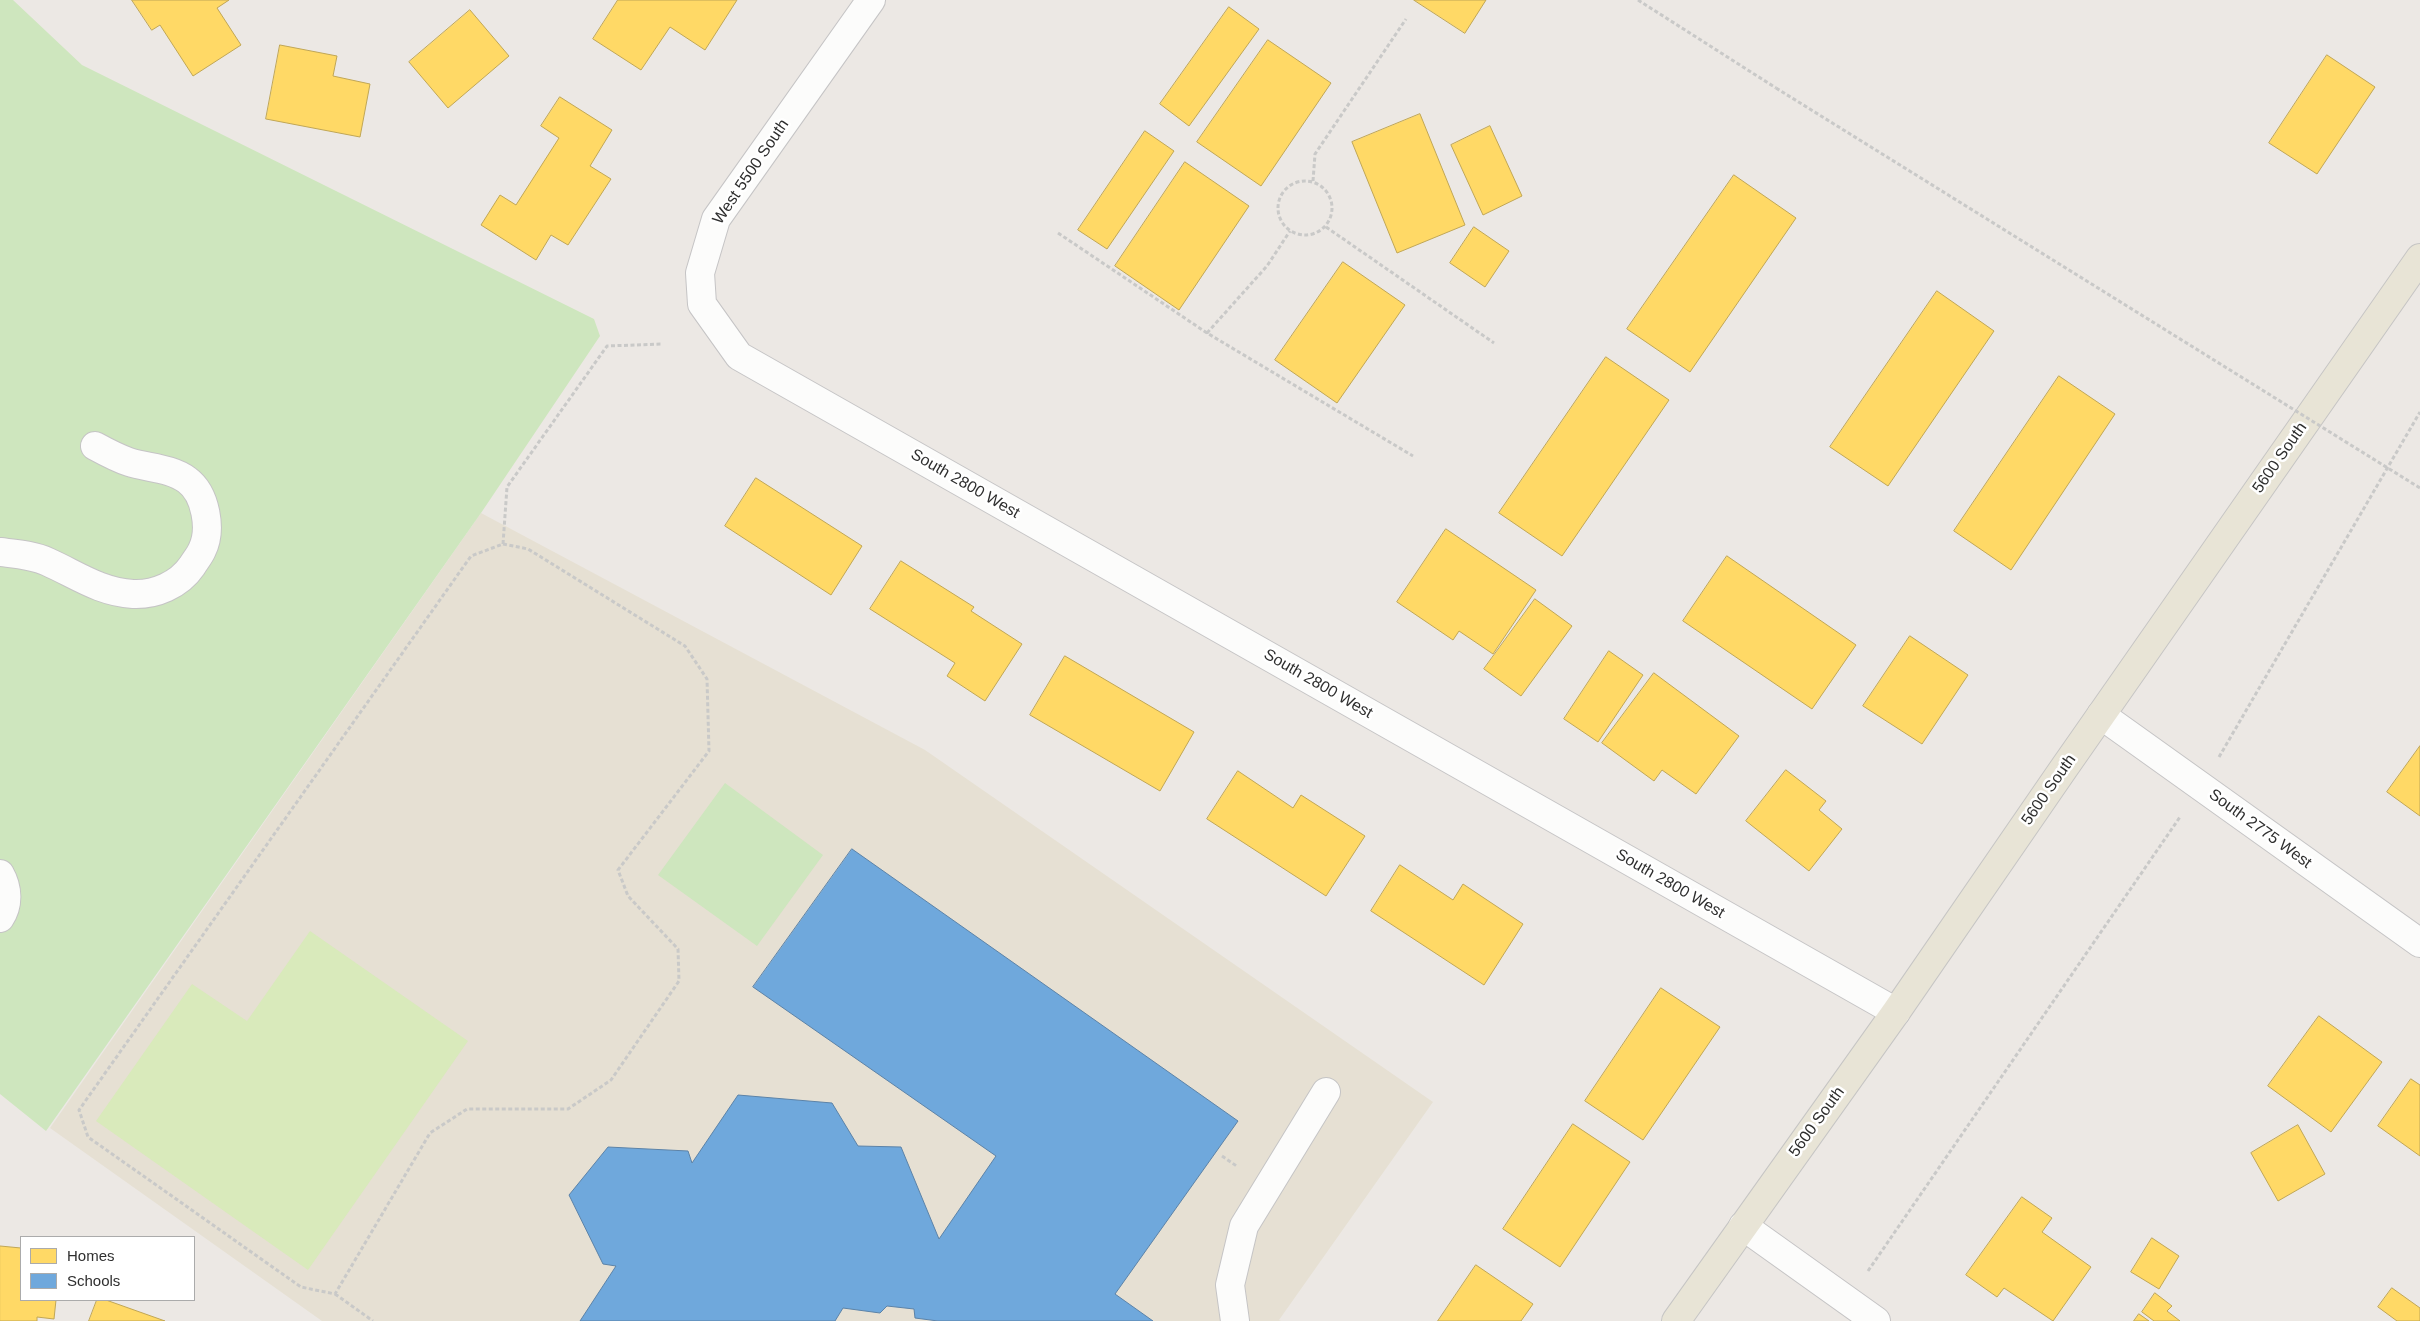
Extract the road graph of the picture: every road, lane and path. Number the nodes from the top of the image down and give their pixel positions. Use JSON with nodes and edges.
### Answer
{"nodes":[{"id":1,"x":871,"y":0,"type":"edge"},
{"id":2,"x":1638,"y":0,"type":"edge"},
{"id":3,"x":1406,"y":19,"type":"dead end"},
{"id":4,"x":1313,"y":181,"type":"junction"},
{"id":5,"x":1326,"y":227,"type":"junction"},
{"id":6,"x":1290,"y":231,"type":"junction"},
{"id":7,"x":1058,"y":234,"type":"dead end"},
{"id":8,"x":2420,"y":258,"type":"edge"},
{"id":9,"x":1207,"y":332,"type":"junction"},
{"id":10,"x":1494,"y":343,"type":"dead end"},
{"id":11,"x":662,"y":344,"type":"dead end"},
{"id":12,"x":740,"y":356,"type":"joint"},
{"id":13,"x":2420,"y":412,"type":"edge"},
{"id":14,"x":95,"y":446,"type":"dead end"},
{"id":15,"x":1413,"y":456,"type":"dead end"},
{"id":16,"x":2420,"y":488,"type":"edge"},
{"id":17,"x":503,"y":544,"type":"junction"},
{"id":18,"x":0,"y":552,"type":"edge"},
{"id":19,"x":2101,"y":715,"type":"junction"},
{"id":20,"x":2201,"y":787,"type":"junction"},
{"id":21,"x":0,"y":874,"type":"edge"},
{"id":22,"x":0,"y":918,"type":"edge"},
{"id":23,"x":2420,"y":943,"type":"edge"},
{"id":24,"x":1896,"y":1012,"type":"junction"},
{"id":25,"x":1326,"y":1092,"type":"dead end"},
{"id":26,"x":1743,"y":1226,"type":"junction"},
{"id":27,"x":334,"y":1294,"type":"junction"},
{"id":28,"x":1848,"y":1301,"type":"junction"},
{"id":29,"x":373,"y":1321,"type":"edge"},
{"id":30,"x":1235,"y":1321,"type":"edge"},
{"id":31,"x":1676,"y":1321,"type":"edge"},
{"id":32,"x":1876,"y":1321,"type":"edge"}],
"edges":[{"from":1,"to":12,"type":"street","name":"West 5500 South"},
{"from":2,"to":16,"type":"path","bridge":true},
{"from":3,"to":4,"type":"path"},
{"from":4,"to":5,"type":"path"},
{"from":4,"to":6,"type":"path"},
{"from":5,"to":6,"type":"path"},
{"from":5,"to":10,"type":"path"},
{"from":6,"to":9,"type":"path"},
{"from":7,"to":9,"type":"path"},
{"from":8,"to":19,"type":"main road","name":"5600 South"},
{"from":9,"to":15,"type":"path"},
{"from":11,"to":17,"type":"path"},
{"from":12,"to":24,"type":"street","name":"South 2800 West"},
{"from":13,"to":20,"type":"path"},
{"from":14,"to":18,"type":"street"},
{"from":17,"to":27,"type":"path"},
{"from":17,"to":27,"type":"path"},
{"from":19,"to":20,"type":"street","name":"South 2775 West"},
{"from":19,"to":24,"type":"main road","name":"5600 South"},
{"from":20,"to":23,"type":"street","name":"South 2775 West"},
{"from":20,"to":28,"type":"path"},
{"from":21,"to":22,"type":"street"},
{"from":24,"to":26,"type":"main road","name":"5600 South"},
{"from":25,"to":30,"type":"street"},
{"from":26,"to":28,"type":"street"},
{"from":26,"to":31,"type":"main road","name":"5600 South"},
{"from":27,"to":29,"type":"path"},
{"from":28,"to":32,"type":"street"}]}
